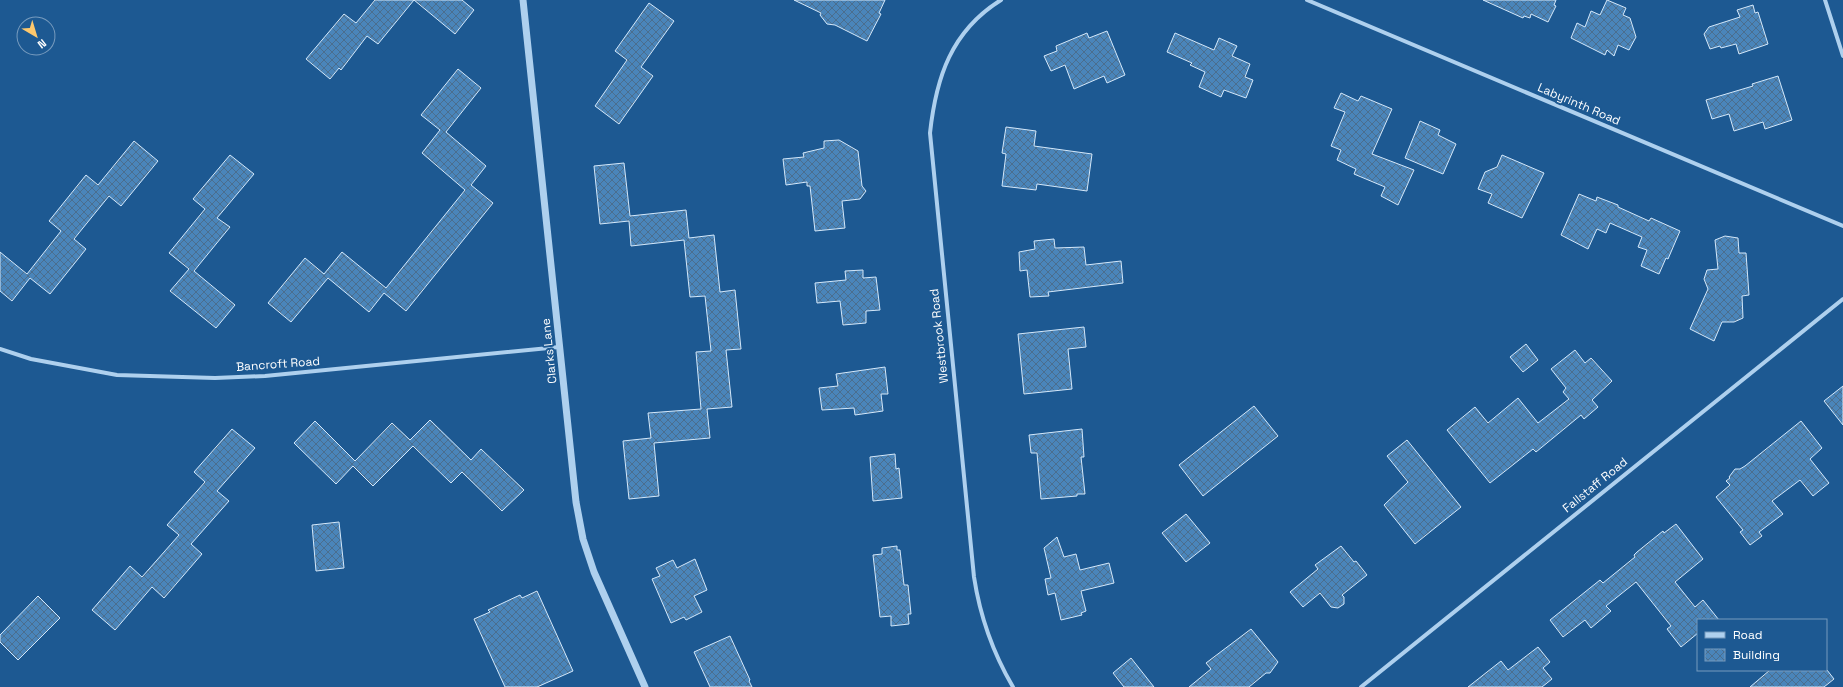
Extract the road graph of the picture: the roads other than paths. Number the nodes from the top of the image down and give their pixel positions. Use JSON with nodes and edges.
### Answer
{"nodes":[{"id":1,"x":523,"y":0,"type":"edge"},
{"id":2,"x":1001,"y":0,"type":"edge"},
{"id":3,"x":1307,"y":0,"type":"edge"},
{"id":4,"x":1825,"y":0,"type":"edge"},
{"id":5,"x":1843,"y":56,"type":"edge"},
{"id":6,"x":1843,"y":226,"type":"edge"},
{"id":7,"x":1843,"y":299,"type":"edge"},
{"id":8,"x":559,"y":347,"type":"junction"},
{"id":9,"x":0,"y":349,"type":"edge"},
{"id":10,"x":645,"y":687,"type":"edge"},
{"id":11,"x":1013,"y":687,"type":"edge"},
{"id":12,"x":1361,"y":687,"type":"edge"}],
"edges":[{"from":1,"to":8,"type":"street","name":"Clarks Lane"},
{"from":2,"to":11,"type":"street","name":"Westbrook Road"},
{"from":3,"to":6,"type":"street","name":"Labyrinth Road"},
{"from":4,"to":5,"type":"street"},
{"from":7,"to":12,"type":"street","name":"Fallstaff Road"},
{"from":8,"to":9,"type":"street","name":"Bancroft Road"},
{"from":8,"to":10,"type":"street","name":"Clarks Lane"}]}
